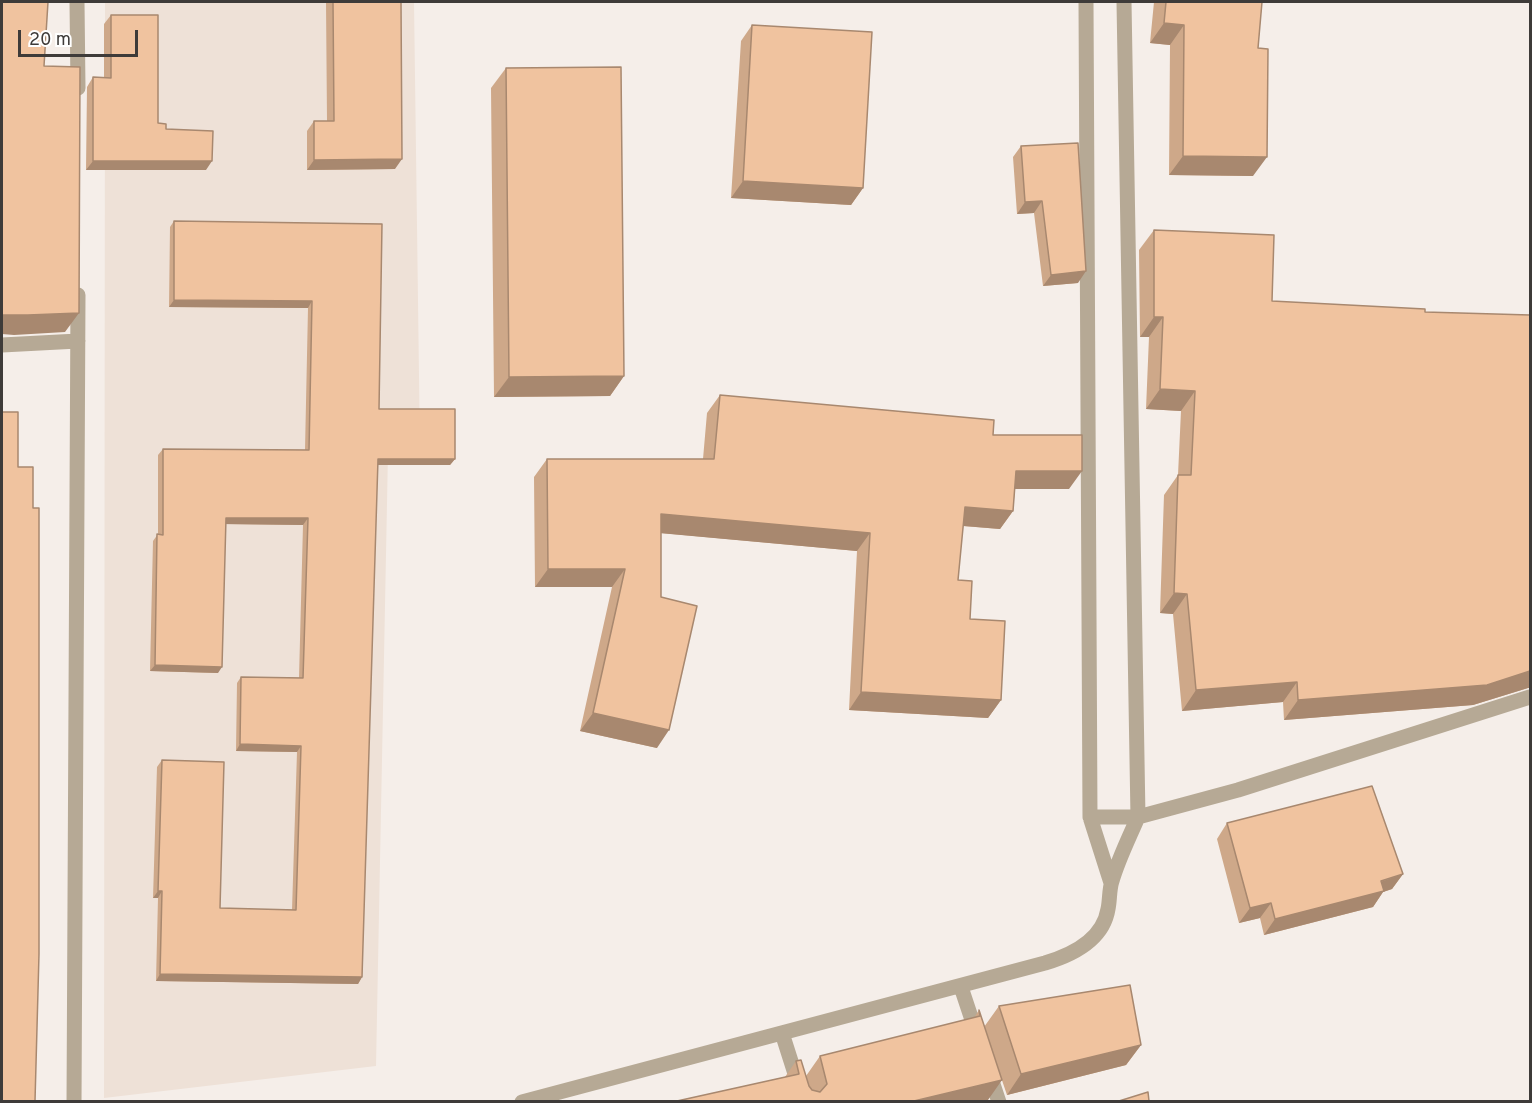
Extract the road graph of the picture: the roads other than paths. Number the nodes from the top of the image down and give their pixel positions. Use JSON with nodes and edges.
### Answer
{"nodes":[{"id":1,"x":77,"y":2,"type":"edge"},
{"id":2,"x":1086,"y":2,"type":"edge"},
{"id":3,"x":1125,"y":2,"type":"edge"},
{"id":4,"x":78,"y":107,"type":"edge"},
{"id":5,"x":78,"y":282,"type":"edge"},
{"id":6,"x":78,"y":341,"type":"junction"},
{"id":7,"x":2,"y":345,"type":"edge"},
{"id":8,"x":1530,"y":697,"type":"edge"},
{"id":9,"x":1090,"y":817,"type":"junction"},
{"id":10,"x":1138,"y":817,"type":"junction"},
{"id":11,"x":1111,"y":883,"type":"junction"},
{"id":12,"x":961,"y":987,"type":"junction"},
{"id":13,"x":782,"y":1033,"type":"junction"},
{"id":14,"x":74,"y":1101,"type":"edge"},
{"id":15,"x":522,"y":1101,"type":"edge"},
{"id":16,"x":804,"y":1101,"type":"edge"},
{"id":17,"x":999,"y":1101,"type":"edge"}],
"edges":[{"from":1,"to":4,"type":"street"},
{"from":2,"to":9,"type":"street"},
{"from":3,"to":10,"type":"street"},
{"from":5,"to":6,"type":"street"},
{"from":6,"to":7,"type":"street"},
{"from":6,"to":14,"type":"street"},
{"from":8,"to":10,"type":"street"},
{"from":9,"to":10,"type":"street"},
{"from":9,"to":11,"type":"street"},
{"from":10,"to":11,"type":"street"},
{"from":11,"to":12,"type":"street"},
{"from":12,"to":13,"type":"street"},
{"from":12,"to":17,"type":"street"},
{"from":13,"to":15,"type":"street"},
{"from":13,"to":16,"type":"street"}]}
